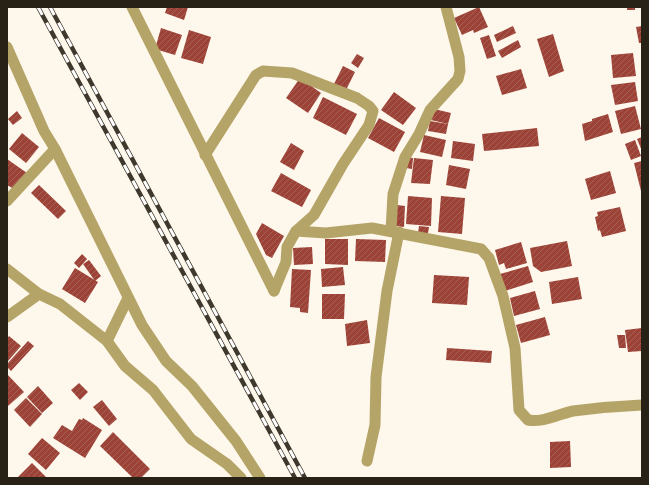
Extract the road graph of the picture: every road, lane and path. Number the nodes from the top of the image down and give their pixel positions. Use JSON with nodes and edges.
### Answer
{"nodes":[{"id":1,"x":132,"y":7,"type":"edge"},
{"id":2,"x":446,"y":7,"type":"edge"},
{"id":3,"x":7,"y":47,"type":"edge"},
{"id":4,"x":55,"y":149,"type":"junction"},
{"id":5,"x":205,"y":155,"type":"junction"},
{"id":6,"x":7,"y":201,"type":"edge"},
{"id":7,"x":296,"y":231,"type":"junction"},
{"id":8,"x":395,"y":232,"type":"junction"},
{"id":9,"x":7,"y":270,"type":"edge"},
{"id":10,"x":39,"y":294,"type":"junction"},
{"id":11,"x":128,"y":298,"type":"junction"},
{"id":12,"x":7,"y":317,"type":"edge"},
{"id":13,"x":107,"y":341,"type":"junction"},
{"id":14,"x":642,"y":405,"type":"edge"},
{"id":15,"x":367,"y":461,"type":"dead end"},
{"id":16,"x":241,"y":478,"type":"edge"},
{"id":17,"x":260,"y":478,"type":"edge"}],
"edges":[{"from":1,"to":5,"type":"street"},
{"from":2,"to":8,"type":"street"},
{"from":3,"to":4,"type":"street"},
{"from":4,"to":6,"type":"street"},
{"from":4,"to":11,"type":"street"},
{"from":5,"to":7,"type":"street"},
{"from":5,"to":7,"type":"street"},
{"from":7,"to":8,"type":"street"},
{"from":8,"to":14,"type":"street"},
{"from":8,"to":15,"type":"street"},
{"from":9,"to":10,"type":"street"},
{"from":10,"to":12,"type":"street"},
{"from":10,"to":13,"type":"street"},
{"from":11,"to":13,"type":"street"},
{"from":11,"to":17,"type":"street"},
{"from":13,"to":16,"type":"street"}]}
